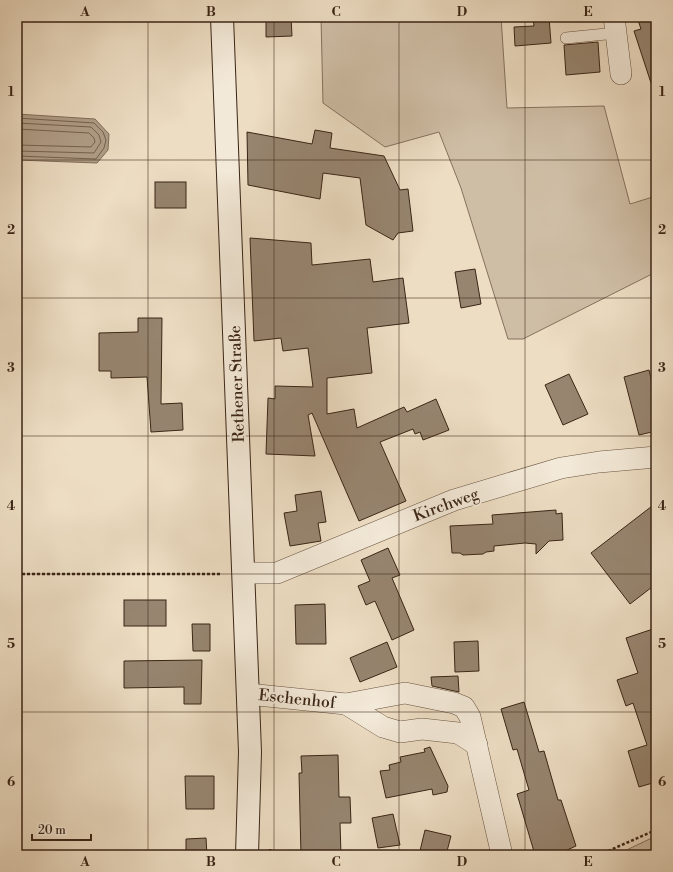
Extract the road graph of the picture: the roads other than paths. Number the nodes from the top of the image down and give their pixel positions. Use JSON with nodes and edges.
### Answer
{"nodes":[{"id":1,"x":222,"y":17,"type":"edge"},
{"id":2,"x":615,"y":25,"type":"edge"},
{"id":3,"x":566,"y":38,"type":"dead end"},
{"id":4,"x":621,"y":74,"type":"dead end"},
{"id":5,"x":656,"y":457,"type":"edge"},
{"id":6,"x":244,"y":573,"type":"junction"},
{"id":7,"x":248,"y":694,"type":"junction"},
{"id":8,"x":346,"y":704,"type":"junction"},
{"id":9,"x":476,"y":745,"type":"junction"},
{"id":10,"x":250,"y":752,"type":"junction"},
{"id":11,"x":247,"y":855,"type":"edge"},
{"id":12,"x":261,"y":855,"type":"edge"},
{"id":13,"x":502,"y":855,"type":"edge"}],
"edges":[{"from":1,"to":6,"type":"main road","name":"Rethener Straße"},
{"from":2,"to":3,"type":"lane"},
{"from":2,"to":4,"type":"street"},
{"from":5,"to":6,"type":"street","name":"Kirchweg"},
{"from":6,"to":7,"type":"main road","name":"Rethener Straße"},
{"from":7,"to":8,"type":"street","name":"Eschenhof"},
{"from":7,"to":10,"type":"main road","name":"Rethener Straße"},
{"from":8,"to":9,"type":"street","name":"Eschenhof"},
{"from":8,"to":9,"type":"street","name":"Eschenhof"},
{"from":9,"to":13,"type":"street","name":"Eschenhof"},
{"from":10,"to":11,"type":"main road","name":"Rethener Straße"},
{"from":10,"to":12,"type":"main road","name":"Rethener Straße"}]}
